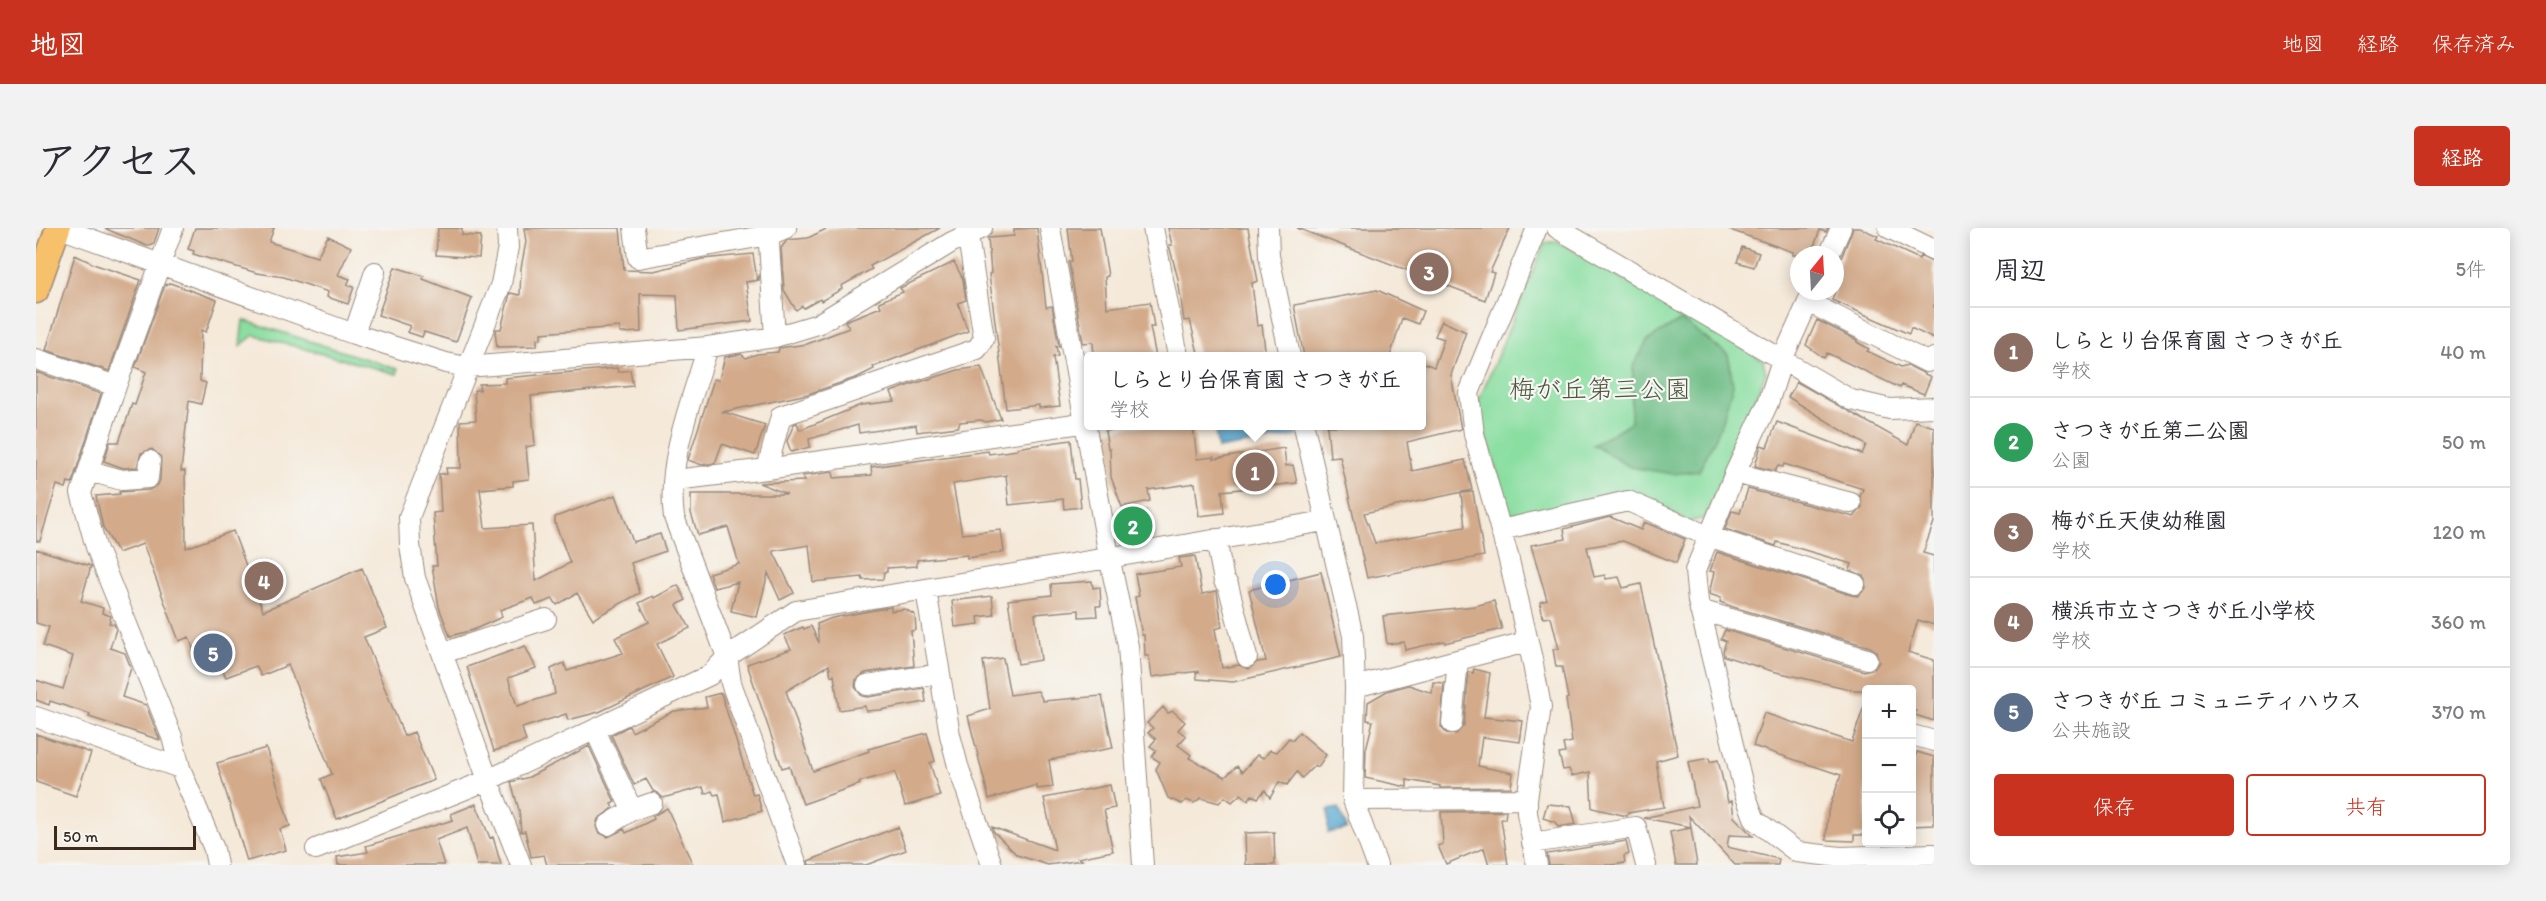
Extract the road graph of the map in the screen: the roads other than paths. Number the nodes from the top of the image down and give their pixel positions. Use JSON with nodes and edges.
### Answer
{"nodes":[{"id":1,"x":59,"y":228,"type":"edge"},
{"id":2,"x":173,"y":228,"type":"edge"},
{"id":3,"x":507,"y":228,"type":"edge"},
{"id":4,"x":634,"y":228,"type":"edge"},
{"id":5,"x":1050,"y":228,"type":"edge"},
{"id":6,"x":1153,"y":228,"type":"edge"},
{"id":7,"x":1268,"y":228,"type":"edge"},
{"id":8,"x":1537,"y":228,"type":"edge"},
{"id":9,"x":1557,"y":228,"type":"edge"},
{"id":10,"x":1840,"y":228,"type":"edge"},
{"id":11,"x":1889,"y":228,"type":"edge"},
{"id":12,"x":774,"y":230,"type":"edge"},
{"id":13,"x":961,"y":234,"type":"edge"},
{"id":14,"x":1833,"y":246,"type":"edge"},
{"id":15,"x":1934,"y":250,"type":"edge"},
{"id":16,"x":160,"y":265,"type":"junction"},
{"id":17,"x":375,"y":272,"type":"dead end"},
{"id":18,"x":36,"y":291,"type":"edge"},
{"id":19,"x":1810,"y":300,"type":"edge"},
{"id":20,"x":1816,"y":300,"type":"edge"},
{"id":21,"x":354,"y":334,"type":"junction"},
{"id":22,"x":775,"y":337,"type":"junction"},
{"id":23,"x":708,"y":347,"type":"junction"},
{"id":24,"x":1177,"y":352,"type":"edge"},
{"id":25,"x":1289,"y":352,"type":"edge"},
{"id":26,"x":1934,"y":358,"type":"edge"},
{"id":27,"x":36,"y":359,"type":"edge"},
{"id":28,"x":1782,"y":360,"type":"junction"},
{"id":29,"x":467,"y":367,"type":"junction"},
{"id":30,"x":116,"y":386,"type":"junction"},
{"id":31,"x":1084,"y":406,"type":"edge"},
{"id":32,"x":1934,"y":407,"type":"edge"},
{"id":33,"x":1084,"y":422,"type":"edge"},
{"id":34,"x":1088,"y":430,"type":"edge"},
{"id":35,"x":1305,"y":430,"type":"edge"},
{"id":36,"x":767,"y":469,"type":"junction"},
{"id":37,"x":89,"y":471,"type":"junction"},
{"id":38,"x":1735,"y":473,"type":"junction"},
{"id":39,"x":150,"y":478,"type":"dead end"},
{"id":40,"x":675,"y":480,"type":"junction"},
{"id":41,"x":1851,"y":503,"type":"dead end"},
{"id":42,"x":1326,"y":521,"type":"junction"},
{"id":43,"x":1501,"y":530,"type":"junction"},
{"id":44,"x":1708,"y":536,"type":"junction"},
{"id":45,"x":1216,"y":539,"type":"junction"},
{"id":46,"x":1109,"y":556,"type":"junction"},
{"id":47,"x":1855,"y":584,"type":"dead end"},
{"id":48,"x":926,"y":590,"type":"junction"},
{"id":49,"x":1700,"y":610,"type":"junction"},
{"id":50,"x":537,"y":618,"type":"dead end"},
{"id":51,"x":1527,"y":642,"type":"junction"},
{"id":52,"x":1241,"y":650,"type":"dead end"},
{"id":53,"x":443,"y":653,"type":"junction"},
{"id":54,"x":727,"y":657,"type":"junction"},
{"id":55,"x":1867,"y":659,"type":"dead end"},
{"id":56,"x":1458,"y":660,"type":"junction"},
{"id":57,"x":938,"y":674,"type":"junction"},
{"id":58,"x":867,"y":685,"type":"dead end"},
{"id":59,"x":1355,"y":687,"type":"junction"},
{"id":60,"x":36,"y":717,"type":"edge"},
{"id":61,"x":1452,"y":723,"type":"dead end"},
{"id":62,"x":595,"y":730,"type":"junction"},
{"id":63,"x":1916,"y":736,"type":"edge"},
{"id":64,"x":1934,"y":741,"type":"edge"},
{"id":65,"x":180,"y":768,"type":"junction"},
{"id":66,"x":488,"y":780,"type":"junction"},
{"id":67,"x":1527,"y":799,"type":"junction"},
{"id":68,"x":1353,"y":800,"type":"junction"},
{"id":69,"x":652,"y":803,"type":"dead end"},
{"id":70,"x":632,"y":810,"type":"junction"},
{"id":71,"x":608,"y":825,"type":"dead end"},
{"id":72,"x":1532,"y":843,"type":"junction"},
{"id":73,"x":316,"y":849,"type":"dead end"},
{"id":74,"x":1934,"y":854,"type":"edge"},
{"id":75,"x":1881,"y":861,"type":"edge"},
{"id":76,"x":217,"y":865,"type":"edge"},
{"id":77,"x":521,"y":865,"type":"edge"},
{"id":78,"x":797,"y":865,"type":"edge"},
{"id":79,"x":992,"y":865,"type":"edge"},
{"id":80,"x":1143,"y":865,"type":"edge"},
{"id":81,"x":1377,"y":865,"type":"edge"},
{"id":82,"x":1537,"y":865,"type":"edge"},
{"id":83,"x":1646,"y":865,"type":"edge"}],
"edges":[{"from":1,"to":16,"type":"street"},
{"from":1,"to":18,"type":"main road"},
{"from":2,"to":16,"type":"street"},
{"from":3,"to":29,"type":"street"},
{"from":4,"to":12,"type":"street"},
{"from":5,"to":31,"type":"street"},
{"from":6,"to":24,"type":"street"},
{"from":7,"to":25,"type":"street"},
{"from":8,"to":43,"type":"street"},
{"from":9,"to":28,"type":"street"},
{"from":10,"to":14,"type":"street"},
{"from":11,"to":15,"type":"street"},
{"from":12,"to":22,"type":"street"},
{"from":13,"to":22,"type":"street"},
{"from":13,"to":36,"type":"street"},
{"from":16,"to":21,"type":"street"},
{"from":16,"to":30,"type":"street"},
{"from":17,"to":21,"type":"street"},
{"from":19,"to":28,"type":"street"},
{"from":20,"to":26,"type":"street"},
{"from":21,"to":29,"type":"street"},
{"from":22,"to":23,"type":"street"},
{"from":23,"to":29,"type":"street"},
{"from":23,"to":40,"type":"street"},
{"from":27,"to":30,"type":"street"},
{"from":28,"to":32,"type":"street"},
{"from":28,"to":38,"type":"street"},
{"from":29,"to":53,"type":"street"},
{"from":30,"to":37,"type":"street"},
{"from":33,"to":36,"type":"street"},
{"from":34,"to":46,"type":"street"},
{"from":35,"to":42,"type":"street"},
{"from":36,"to":40,"type":"street"},
{"from":37,"to":39,"type":"street"},
{"from":37,"to":65,"type":"street"},
{"from":38,"to":41,"type":"street"},
{"from":38,"to":44,"type":"street"},
{"from":40,"to":54,"type":"street"},
{"from":42,"to":45,"type":"street"},
{"from":42,"to":59,"type":"street"},
{"from":43,"to":44,"type":"street"},
{"from":43,"to":51,"type":"street"},
{"from":44,"to":47,"type":"street"},
{"from":44,"to":49,"type":"street"},
{"from":45,"to":46,"type":"street"},
{"from":45,"to":52,"type":"street"},
{"from":46,"to":48,"type":"street"},
{"from":46,"to":80,"type":"street"},
{"from":48,"to":54,"type":"street"},
{"from":48,"to":57,"type":"street"},
{"from":49,"to":55,"type":"street"},
{"from":49,"to":75,"type":"street"},
{"from":50,"to":53,"type":"street"},
{"from":51,"to":56,"type":"street"},
{"from":51,"to":67,"type":"street"},
{"from":53,"to":66,"type":"street"},
{"from":54,"to":62,"type":"street"},
{"from":54,"to":78,"type":"street"},
{"from":56,"to":59,"type":"street"},
{"from":56,"to":61,"type":"street"},
{"from":57,"to":58,"type":"street"},
{"from":57,"to":79,"type":"street"},
{"from":59,"to":68,"type":"street"},
{"from":60,"to":65,"type":"street"},
{"from":62,"to":66,"type":"street"},
{"from":62,"to":70,"type":"street"},
{"from":63,"to":64,"type":"street"},
{"from":65,"to":76,"type":"street"},
{"from":66,"to":73,"type":"street"},
{"from":66,"to":77,"type":"street"},
{"from":67,"to":68,"type":"street"},
{"from":67,"to":72,"type":"street"},
{"from":68,"to":81,"type":"street"},
{"from":69,"to":70,"type":"street"},
{"from":70,"to":71,"type":"street"},
{"from":72,"to":82,"type":"street"},
{"from":72,"to":83,"type":"street"},
{"from":74,"to":75,"type":"street"}]}
